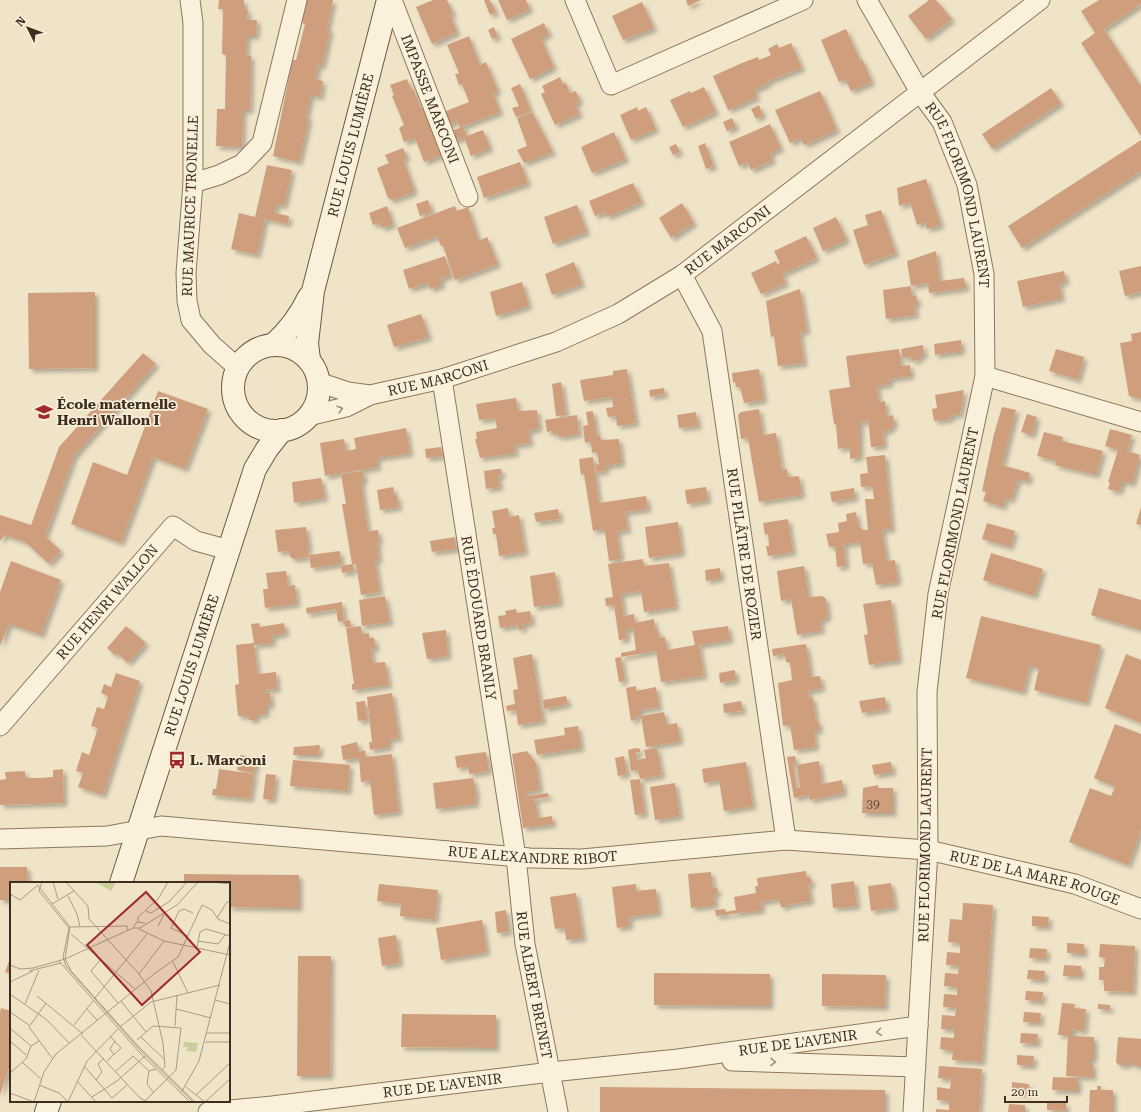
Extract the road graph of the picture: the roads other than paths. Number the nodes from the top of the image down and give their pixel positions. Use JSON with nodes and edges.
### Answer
{"nodes":[{"id":1,"x":190,"y":0,"type":"edge"},
{"id":2,"x":297,"y":0,"type":"edge"},
{"id":3,"x":388,"y":0,"type":"edge"},
{"id":4,"x":392,"y":0,"type":"edge"},
{"id":5,"x":575,"y":0,"type":"edge"},
{"id":6,"x":803,"y":0,"type":"edge"},
{"id":7,"x":867,"y":0,"type":"edge"},
{"id":8,"x":1040,"y":0,"type":"edge"},
{"id":9,"x":920,"y":92,"type":"junction"},
{"id":10,"x":193,"y":183,"type":"junction"},
{"id":11,"x":468,"y":197,"type":"dead end"},
{"id":12,"x":682,"y":275,"type":"junction"},
{"id":13,"x":312,"y":291,"type":"junction"},
{"id":14,"x":273,"y":345,"type":"junction"},
{"id":15,"x":309,"y":360,"type":"junction"},
{"id":16,"x":238,"y":368,"type":"junction"},
{"id":17,"x":985,"y":376,"type":"junction"},
{"id":18,"x":442,"y":378,"type":"junction"},
{"id":19,"x":318,"y":382,"type":"junction"},
{"id":20,"x":370,"y":395,"type":"junction"},
{"id":21,"x":308,"y":416,"type":"junction"},
{"id":22,"x":1141,"y":422,"type":"edge"},
{"id":23,"x":251,"y":423,"type":"junction"},
{"id":24,"x":282,"y":430,"type":"junction"},
{"id":25,"x":255,"y":469,"type":"junction"},
{"id":26,"x":229,"y":550,"type":"junction"},
{"id":27,"x":0,"y":726,"type":"edge"},
{"id":28,"x":138,"y":830,"type":"junction"},
{"id":29,"x":0,"y":839,"type":"edge"},
{"id":30,"x":786,"y":840,"type":"junction"},
{"id":31,"x":928,"y":850,"type":"junction"},
{"id":32,"x":516,"y":857,"type":"junction"},
{"id":33,"x":121,"y":882,"type":"edge"},
{"id":34,"x":1141,"y":909,"type":"edge"},
{"id":35,"x":918,"y":1026,"type":"junction"},
{"id":36,"x":678,"y":1059,"type":"junction"},
{"id":37,"x":916,"y":1067,"type":"junction"},
{"id":38,"x":551,"y":1072,"type":"junction"},
{"id":39,"x":50,"y":1102,"type":"edge"},
{"id":40,"x":272,"y":1109,"type":"edge"},
{"id":41,"x":46,"y":1112,"type":"edge"},
{"id":42,"x":208,"y":1112,"type":"edge"},
{"id":43,"x":558,"y":1112,"type":"edge"},
{"id":44,"x":913,"y":1112,"type":"edge"}],
"edges":[{"from":1,"to":10,"type":"street","name":"RUE MAURICE TRONELLE"},
{"from":2,"to":10,"type":"street"},
{"from":3,"to":13,"type":"main road","name":"RUE LOUIS LUMIÈRE"},
{"from":4,"to":11,"type":"street","name":"IMPASSE MARCONI"},
{"from":5,"to":6,"type":"street"},
{"from":7,"to":9,"type":"street","name":"RUE FLORIMOND LAURENT"},
{"from":8,"to":9,"type":"street","name":"RUE MARCONI"},
{"from":9,"to":12,"type":"street","name":"RUE MARCONI"},
{"from":9,"to":17,"type":"street","name":"RUE FLORIMOND LAURENT"},
{"from":10,"to":16,"type":"street","name":"RUE MAURICE TRONELLE"},
{"from":12,"to":18,"type":"street","name":"RUE MARCONI"},
{"from":12,"to":30,"type":"street","name":"RUE PILÂTRE DE ROZIER"},
{"from":13,"to":14,"type":"main road","name":"RUE LOUIS LUMIÈRE"},
{"from":13,"to":15,"type":"main road","name":"RUE LOUIS LUMIÈRE"},
{"from":14,"to":15,"type":"main road"},
{"from":14,"to":16,"type":"main road"},
{"from":15,"to":19,"type":"main road"},
{"from":16,"to":23,"type":"main road"},
{"from":17,"to":22,"type":"street"},
{"from":17,"to":31,"type":"street","name":"RUE FLORIMOND LAURENT"},
{"from":18,"to":20,"type":"street","name":"RUE MARCONI"},
{"from":18,"to":32,"type":"street","name":"RUE ÉDOUARD BRANLY"},
{"from":19,"to":20,"type":"street","name":"RUE MARCONI"},
{"from":19,"to":21,"type":"main road"},
{"from":21,"to":20,"type":"street","name":"RUE MARCONI","one_way":true},
{"from":21,"to":24,"type":"main road"},
{"from":23,"to":24,"type":"main road"},
{"from":23,"to":25,"type":"main road","name":"RUE LOUIS LUMIÈRE"},
{"from":24,"to":25,"type":"main road","name":"RUE LOUIS LUMIÈRE"},
{"from":25,"to":26,"type":"main road","name":"RUE LOUIS LUMIÈRE"},
{"from":26,"to":27,"type":"street","name":"RUE HENRI WALLON"},
{"from":26,"to":28,"type":"main road","name":"RUE LOUIS LUMIÈRE"},
{"from":28,"to":29,"type":"street","name":"RUE ALEXANDRE RIBOT"},
{"from":28,"to":32,"type":"street","name":"RUE ALEXANDRE RIBOT"},
{"from":28,"to":33,"type":"main road","name":"RUE LOUIS LUMIÈRE"},
{"from":30,"to":31,"type":"street","name":"RUE ALEXANDRE RIBOT"},
{"from":30,"to":32,"type":"street","name":"RUE ALEXANDRE RIBOT"},
{"from":31,"to":34,"type":"street","name":"RUE DE LA MARE ROUGE"},
{"from":31,"to":35,"type":"street","name":"RUE FLORIMOND LAURENT"},
{"from":32,"to":38,"type":"street","name":"RUE ALBERT BRENET"},
{"from":35,"to":36,"type":"street","name":"RUE DE L'AVENIR","one_way":true},
{"from":35,"to":37,"type":"street","name":"RUE FLORIMOND LAURENT"},
{"from":36,"to":37,"type":"street","name":"RUE DE L'AVENIR","one_way":true},
{"from":36,"to":38,"type":"street","name":"RUE DE L'AVENIR"},
{"from":37,"to":44,"type":"street","name":"RUE FLORIMOND LAURENT"},
{"from":38,"to":40,"type":"street","name":"RUE DE L'AVENIR"},
{"from":38,"to":43,"type":"street","name":"RUE ALBERT BRENET"},
{"from":39,"to":41,"type":"main road"},
{"from":40,"to":42,"type":"street","name":"RUE DE L'AVENIR"}]}
